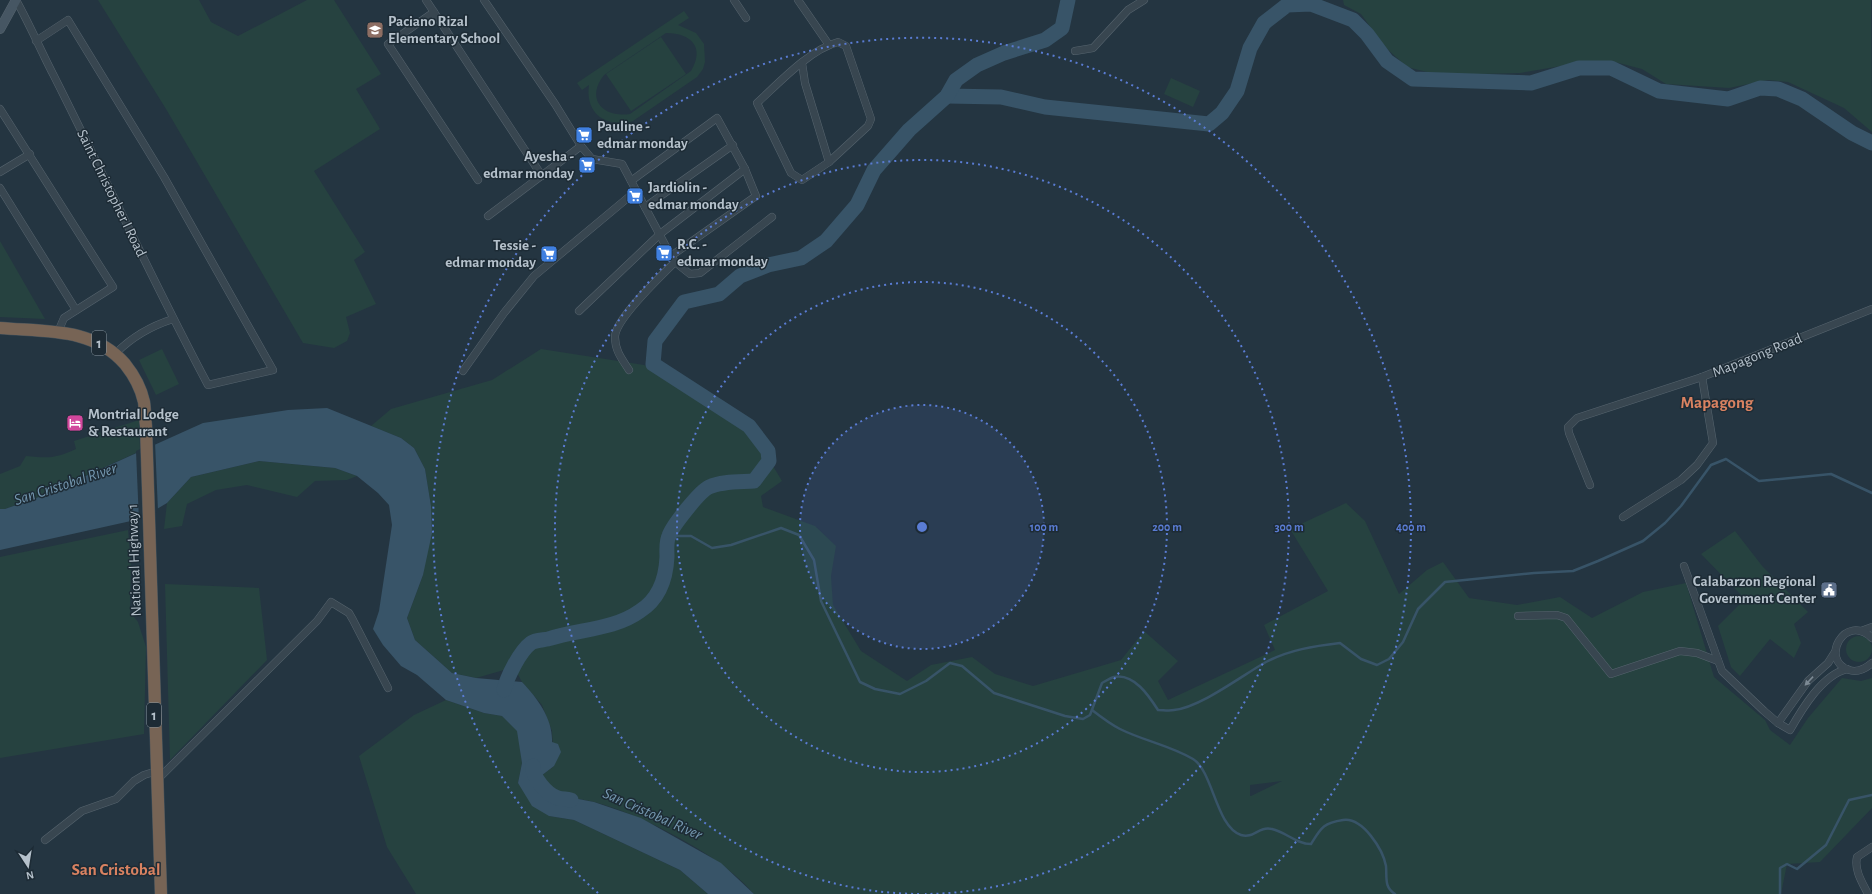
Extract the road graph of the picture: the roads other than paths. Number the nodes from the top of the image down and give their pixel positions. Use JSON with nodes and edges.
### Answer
{"nodes":[{"id":1,"x":16,"y":0,"type":"edge"},
{"id":2,"x":426,"y":0,"type":"edge"},
{"id":3,"x":484,"y":0,"type":"edge"},
{"id":4,"x":734,"y":0,"type":"edge"},
{"id":5,"x":798,"y":0,"type":"edge"},
{"id":6,"x":1144,"y":0,"type":"edge"},
{"id":7,"x":434,"y":12,"type":"junction"},
{"id":8,"x":746,"y":18,"type":"dead end"},
{"id":9,"x":0,"y":29,"type":"edge"},
{"id":10,"x":36,"y":41,"type":"junction"},
{"id":11,"x":829,"y":45,"type":"junction"},
{"id":12,"x":1075,"y":51,"type":"dead end"},
{"id":13,"x":802,"y":63,"type":"junction"},
{"id":14,"x":0,"y":109,"type":"edge"},
{"id":15,"x":733,"y":145,"type":"junction"},
{"id":16,"x":581,"y":146,"type":"junction"},
{"id":17,"x":30,"y":154,"type":"junction"},
{"id":18,"x":829,"y":162,"type":"junction"},
{"id":19,"x":746,"y":168,"type":"junction"},
{"id":20,"x":0,"y":172,"type":"edge"},
{"id":21,"x":542,"y":176,"type":"junction"},
{"id":22,"x":478,"y":180,"type":"dead end"},
{"id":23,"x":631,"y":181,"type":"junction"},
{"id":24,"x":0,"y":188,"type":"edge"},
{"id":25,"x":636,"y":191,"type":"junction"},
{"id":26,"x":645,"y":207,"type":"junction"},
{"id":27,"x":488,"y":216,"type":"dead end"},
{"id":28,"x":772,"y":217,"type":"dead end"},
{"id":29,"x":660,"y":234,"type":"junction"},
{"id":30,"x":673,"y":259,"type":"junction"},
{"id":31,"x":1872,"y":309,"type":"edge"},
{"id":32,"x":76,"y":310,"type":"junction"},
{"id":33,"x":579,"y":311,"type":"dead end"},
{"id":34,"x":173,"y":320,"type":"junction"},
{"id":35,"x":0,"y":328,"type":"edge"},
{"id":36,"x":58,"y":332,"type":"junction"},
{"id":37,"x":116,"y":353,"type":"junction"},
{"id":38,"x":629,"y":370,"type":"dead end"},
{"id":39,"x":463,"y":371,"type":"dead end"},
{"id":40,"x":1702,"y":377,"type":"junction"},
{"id":41,"x":1590,"y":485,"type":"dead end"},
{"id":42,"x":1623,"y":517,"type":"dead end"},
{"id":43,"x":1684,"y":566,"type":"dead end"},
{"id":44,"x":1518,"y":616,"type":"dead end"},
{"id":45,"x":1872,"y":627,"type":"edge"},
{"id":46,"x":1861,"y":631,"type":"junction"},
{"id":47,"x":1872,"y":638,"type":"edge"},
{"id":48,"x":1835,"y":652,"type":"junction"},
{"id":49,"x":1718,"y":661,"type":"junction"},
{"id":50,"x":1872,"y":663,"type":"edge"},
{"id":51,"x":1847,"y":669,"type":"junction"},
{"id":52,"x":388,"y":688,"type":"dead end"},
{"id":53,"x":1778,"y":723,"type":"junction"},
{"id":54,"x":157,"y":776,"type":"junction"},
{"id":55,"x":45,"y":840,"type":"dead end"},
{"id":56,"x":1872,"y":847,"type":"edge"},
{"id":57,"x":161,"y":894,"type":"edge"},
{"id":58,"x":1868,"y":894,"type":"edge"}],
"edges":[{"from":1,"to":9,"type":"main road"},
{"from":1,"to":10,"type":"street","name":"Saint Christopher I Road"},
{"from":2,"to":7,"type":"street"},
{"from":3,"to":16,"type":"street"},
{"from":4,"to":8,"type":"street"},
{"from":5,"to":11,"type":"street"},
{"from":6,"to":12,"type":"street"},
{"from":7,"to":21,"type":"street"},
{"from":7,"to":22,"type":"street"},
{"from":10,"to":34,"type":"street","name":"Saint Christopher I Road"},
{"from":10,"to":34,"type":"street","name":"Saint Christopher I Road"},
{"from":11,"to":13,"type":"street"},
{"from":11,"to":18,"type":"street"},
{"from":13,"to":18,"type":"street"},
{"from":13,"to":18,"type":"street"},
{"from":14,"to":17,"type":"street"},
{"from":15,"to":19,"type":"street"},
{"from":15,"to":23,"type":"street"},
{"from":15,"to":26,"type":"street"},
{"from":16,"to":21,"type":"street"},
{"from":16,"to":23,"type":"street"},
{"from":17,"to":20,"type":"street"},
{"from":17,"to":32,"type":"street"},
{"from":19,"to":29,"type":"street"},
{"from":19,"to":30,"type":"street"},
{"from":21,"to":27,"type":"street"},
{"from":23,"to":25,"type":"street"},
{"from":24,"to":32,"type":"street"},
{"from":25,"to":26,"type":"street"},
{"from":25,"to":39,"type":"street"},
{"from":26,"to":29,"type":"street"},
{"from":28,"to":30,"type":"street"},
{"from":29,"to":30,"type":"street"},
{"from":29,"to":33,"type":"street"},
{"from":30,"to":38,"type":"street"},
{"from":31,"to":40,"type":"street","name":"Mapagong Road"},
{"from":32,"to":36,"type":"street"},
{"from":34,"to":37,"type":"street"},
{"from":35,"to":36,"type":"highway","name":"National Highway 1","number":"1"},
{"from":36,"to":37,"type":"highway","name":"National Highway 1","number":"1"},
{"from":37,"to":54,"type":"highway","name":"National Highway 1","number":"1"},
{"from":40,"to":41,"type":"street"},
{"from":40,"to":42,"type":"street","name":"Mapagong Road"},
{"from":43,"to":49,"type":"street"},
{"from":44,"to":49,"type":"street"},
{"from":45,"to":46,"type":"street"},
{"from":46,"to":47,"type":"street"},
{"from":46,"to":48,"type":"street"},
{"from":48,"to":51,"type":"street"},
{"from":48,"to":53,"type":"street","one_way":true},
{"from":49,"to":53,"type":"street"},
{"from":50,"to":51,"type":"street"},
{"from":51,"to":53,"type":"street"},
{"from":52,"to":54,"type":"street"},
{"from":54,"to":55,"type":"street"},
{"from":54,"to":57,"type":"highway","name":"National Highway 1","number":"1"},
{"from":56,"to":58,"type":"street"}]}
